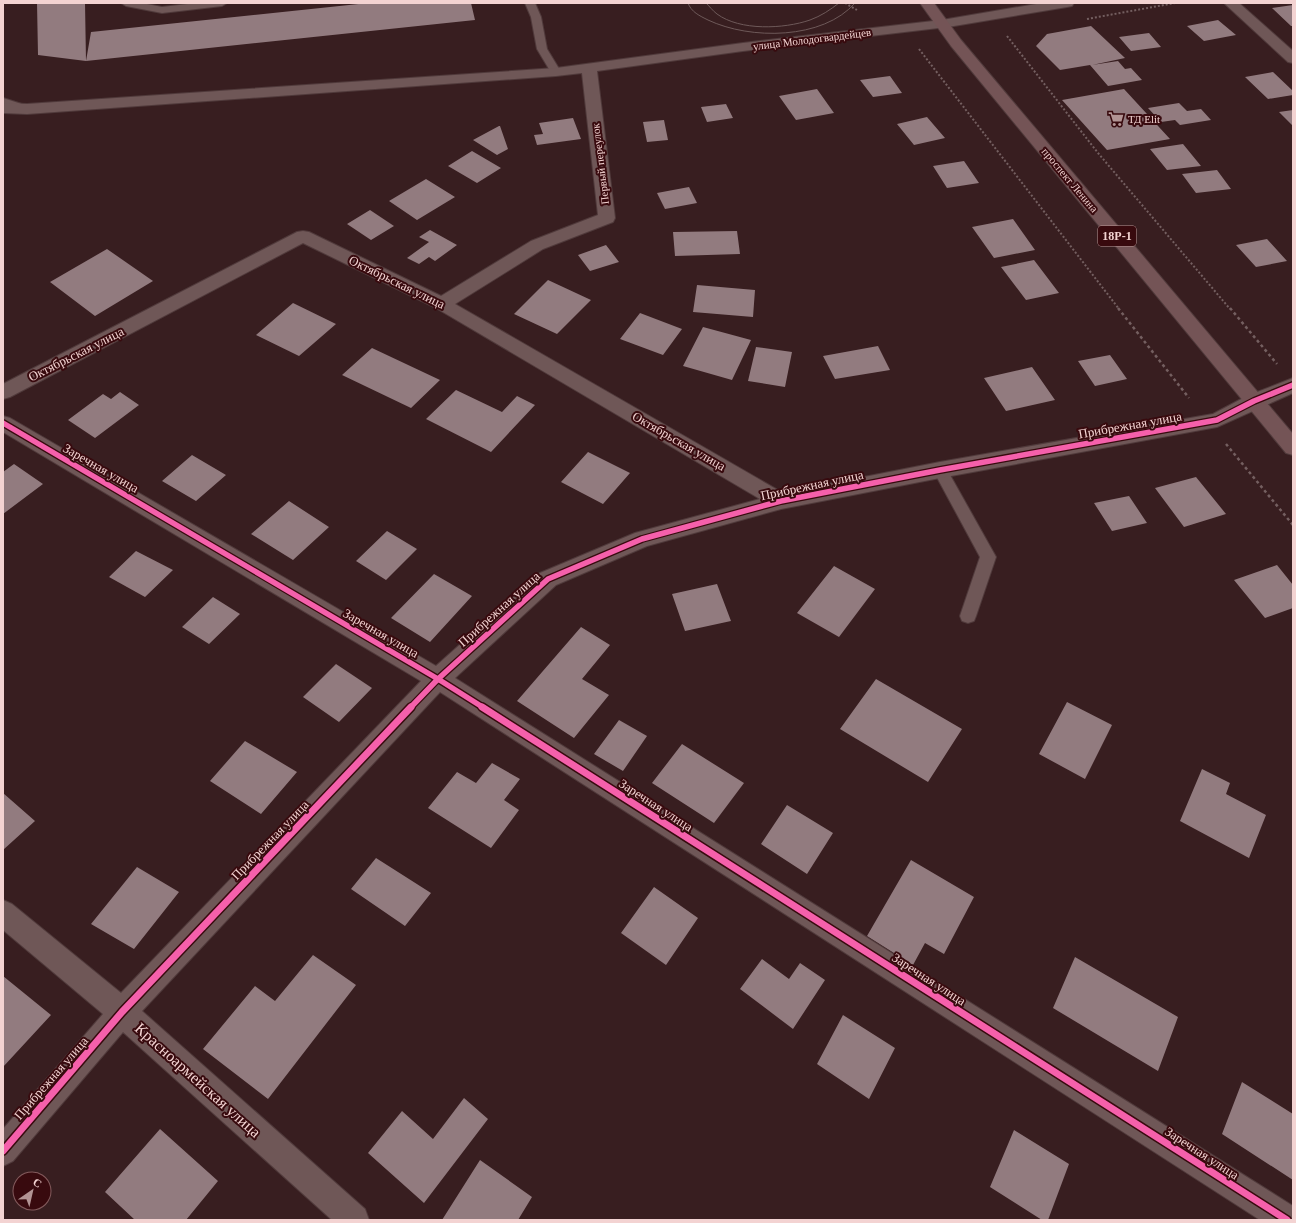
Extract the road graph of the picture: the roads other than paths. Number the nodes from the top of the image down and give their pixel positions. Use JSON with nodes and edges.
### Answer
{"nodes":[{"id":1,"x":126,"y":3,"type":"edge"},
{"id":2,"x":222,"y":3,"type":"edge"},
{"id":3,"x":530,"y":3,"type":"edge"},
{"id":4,"x":927,"y":3,"type":"edge"},
{"id":5,"x":1067,"y":3,"type":"edge"},
{"id":6,"x":1231,"y":3,"type":"edge"},
{"id":7,"x":942,"y":24,"type":"junction"},
{"id":8,"x":1293,"y":59,"type":"edge"},
{"id":9,"x":589,"y":68,"type":"junction"},
{"id":10,"x":556,"y":72,"type":"junction"},
{"id":11,"x":3,"y":101,"type":"edge"},
{"id":12,"x":3,"y":108,"type":"edge"},
{"id":13,"x":27,"y":109,"type":"junction"},
{"id":14,"x":442,"y":304,"type":"junction"},
{"id":15,"x":1293,"y":385,"type":"edge"},
{"id":16,"x":3,"y":392,"type":"edge"},
{"id":17,"x":1254,"y":401,"type":"junction"},
{"id":18,"x":3,"y":423,"type":"edge"},
{"id":19,"x":1293,"y":448,"type":"edge"},
{"id":20,"x":940,"y":470,"type":"junction"},
{"id":21,"x":781,"y":501,"type":"junction"},
{"id":22,"x":968,"y":616,"type":"dead end"},
{"id":23,"x":438,"y":679,"type":"junction"},
{"id":24,"x":3,"y":913,"type":"edge"},
{"id":25,"x":122,"y":1012,"type":"junction"},
{"id":26,"x":3,"y":1151,"type":"edge"},
{"id":27,"x":354,"y":1220,"type":"edge"},
{"id":28,"x":1287,"y":1220,"type":"edge"}],
"edges":[{"from":1,"to":2,"type":"lane"},
{"from":3,"to":10,"type":"lane"},
{"from":4,"to":7,"type":"main road","name":"проспект Ленина","number":"18Р-1"},
{"from":5,"to":7,"type":"street","name":"улица Молодогвардейцев"},
{"from":6,"to":8,"type":"street"},
{"from":7,"to":9,"type":"street","name":"улица Молодогвардейцев"},
{"from":7,"to":17,"type":"main road","name":"проспект Ленина","number":"18Р-1"},
{"from":9,"to":10,"type":"street","name":"улица Молодогвардейцев"},
{"from":9,"to":14,"type":"street","name":"Первый переулок"},
{"from":10,"to":13,"type":"street","name":"улица Молодогвардейцев"},
{"from":11,"to":13,"type":"lane"},
{"from":12,"to":13,"type":"street","name":"улица Молодогвардейцев"},
{"from":14,"to":16,"type":"street","name":"Октябрьская улица"},
{"from":14,"to":21,"type":"street","name":"Октябрьская улица"},
{"from":15,"to":17,"type":"street","name":"Прибрежная улица"},
{"from":17,"to":19,"type":"main road","name":"проспект Ленина","number":"18Р-1"},
{"from":17,"to":20,"type":"street","name":"Прибрежная улица"},
{"from":18,"to":23,"type":"street","name":"Заречная улица"},
{"from":20,"to":21,"type":"street","name":"Прибрежная улица"},
{"from":20,"to":22,"type":"lane"},
{"from":21,"to":23,"type":"street","name":"Прибрежная улица"},
{"from":23,"to":25,"type":"street","name":"Прибрежная улица"},
{"from":23,"to":28,"type":"street","name":"Заречная улица"},
{"from":24,"to":25,"type":"street","name":"Красноармейская улица"},
{"from":25,"to":26,"type":"street","name":"Прибрежная улица"},
{"from":25,"to":27,"type":"street","name":"Красноармейская улица"}]}
